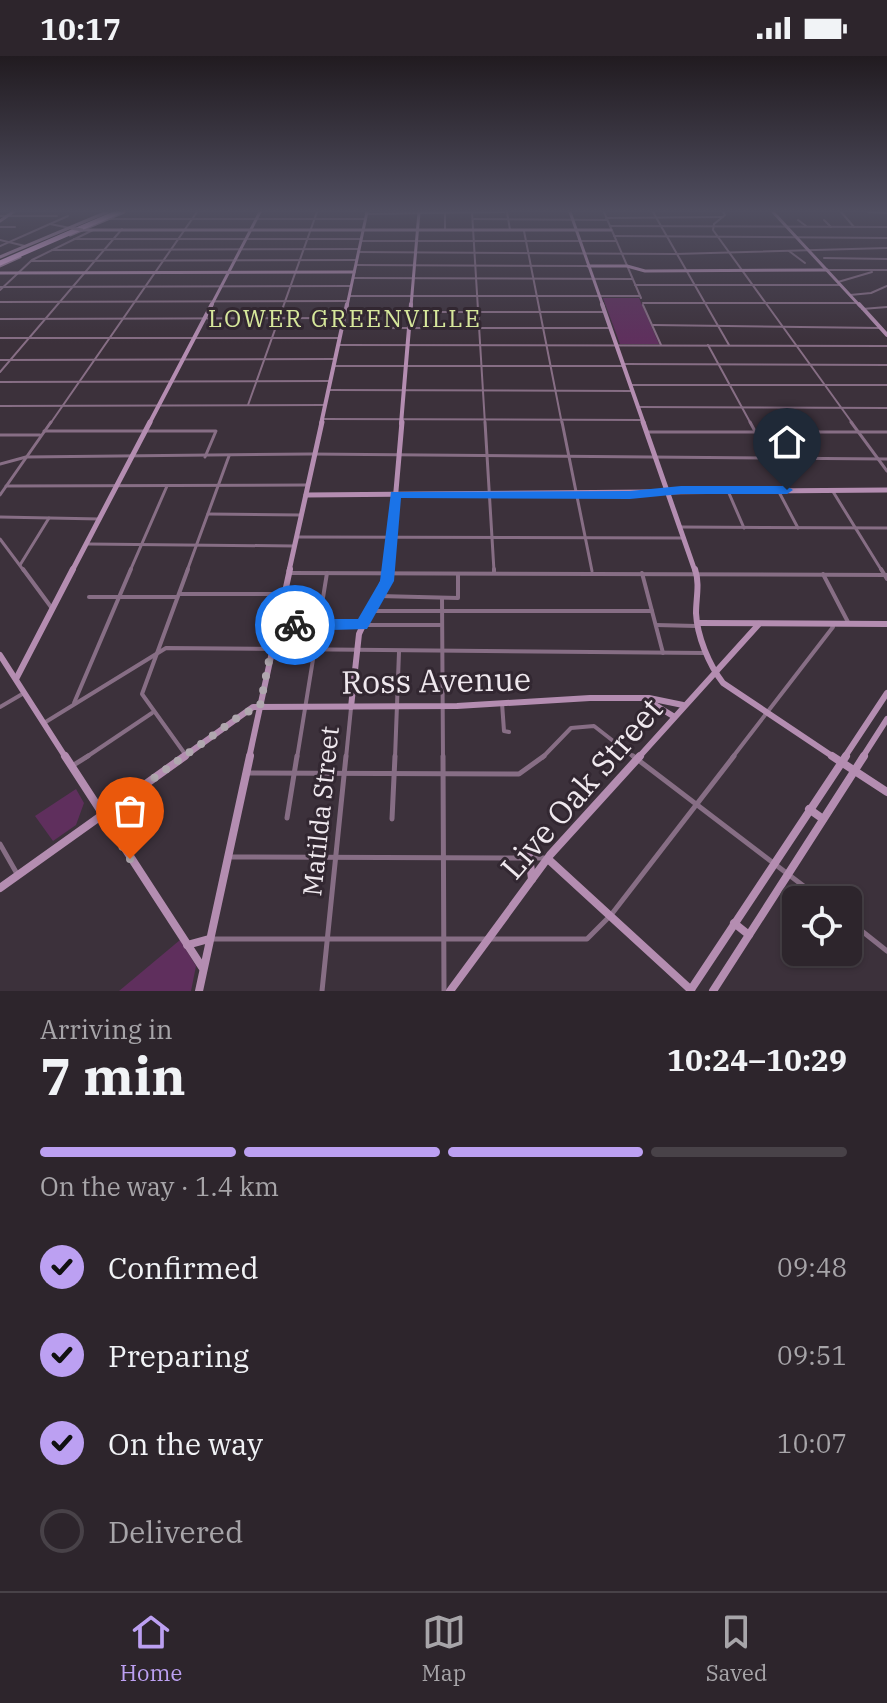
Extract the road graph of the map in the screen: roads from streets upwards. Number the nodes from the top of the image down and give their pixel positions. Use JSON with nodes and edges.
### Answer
{"nodes":[{"id":1,"x":41,"y":256,"type":"edge"},
{"id":2,"x":100,"y":256,"type":"edge"},
{"id":3,"x":166,"y":256,"type":"edge"},
{"id":4,"x":236,"y":256,"type":"edge"},
{"id":5,"x":302,"y":256,"type":"edge"},
{"id":6,"x":357,"y":256,"type":"edge"},
{"id":7,"x":416,"y":256,"type":"edge"},
{"id":8,"x":473,"y":256,"type":"edge"},
{"id":9,"x":530,"y":256,"type":"edge"},
{"id":10,"x":585,"y":256,"type":"edge"},
{"id":11,"x":622,"y":256,"type":"edge"},
{"id":12,"x":676,"y":256,"type":"edge"},
{"id":13,"x":731,"y":256,"type":"edge"},
{"id":14,"x":794,"y":256,"type":"edge"},
{"id":15,"x":813,"y":256,"type":"edge"},
{"id":16,"x":836,"y":256,"type":"edge"},
{"id":17,"x":824,"y":258,"type":"dead end"},
{"id":18,"x":838,"y":258,"type":"junction"},
{"id":19,"x":887,"y":259,"type":"edge"},
{"id":20,"x":234,"y":260,"type":"junction"},
{"id":21,"x":300,"y":260,"type":"junction"},
{"id":22,"x":31,"y":261,"type":"junction"},
{"id":23,"x":96,"y":261,"type":"junction"},
{"id":24,"x":162,"y":261,"type":"junction"},
{"id":25,"x":356,"y":263,"type":"junction"},
{"id":26,"x":805,"y":263,"type":"dead end"},
{"id":27,"x":415,"y":265,"type":"junction"},
{"id":28,"x":474,"y":265,"type":"junction"},
{"id":29,"x":532,"y":266,"type":"junction"},
{"id":30,"x":588,"y":266,"type":"junction"},
{"id":31,"x":627,"y":266,"type":"junction"},
{"id":32,"x":827,"y":270,"type":"junction"},
{"id":33,"x":878,"y":270,"type":"junction"},
{"id":34,"x":887,"y":270,"type":"edge"},
{"id":35,"x":685,"y":271,"type":"junction"},
{"id":36,"x":742,"y":271,"type":"junction"},
{"id":37,"x":295,"y":272,"type":"junction"},
{"id":38,"x":354,"y":272,"type":"junction"},
{"id":39,"x":0,"y":273,"type":"edge"},
{"id":40,"x":18,"y":273,"type":"junction"},
{"id":41,"x":85,"y":273,"type":"junction"},
{"id":42,"x":154,"y":273,"type":"junction"},
{"id":43,"x":228,"y":273,"type":"junction"},
{"id":44,"x":353,"y":278,"type":"junction"},
{"id":45,"x":413,"y":279,"type":"junction"},
{"id":46,"x":475,"y":279,"type":"junction"},
{"id":47,"x":534,"y":279,"type":"junction"},
{"id":48,"x":593,"y":279,"type":"junction"},
{"id":49,"x":632,"y":279,"type":"junction"},
{"id":50,"x":840,"y":284,"type":"junction"},
{"id":51,"x":635,"y":285,"type":"junction"},
{"id":52,"x":694,"y":285,"type":"junction"},
{"id":53,"x":753,"y":285,"type":"junction"},
{"id":54,"x":351,"y":286,"type":"junction"},
{"id":55,"x":887,"y":286,"type":"edge"},
{"id":56,"x":73,"y":287,"type":"junction"},
{"id":57,"x":143,"y":287,"type":"junction"},
{"id":58,"x":221,"y":287,"type":"junction"},
{"id":59,"x":290,"y":287,"type":"junction"},
{"id":60,"x":1,"y":288,"type":"edge"},
{"id":61,"x":850,"y":295,"type":"junction"},
{"id":62,"x":412,"y":296,"type":"junction"},
{"id":63,"x":476,"y":296,"type":"junction"},
{"id":64,"x":538,"y":296,"type":"junction"},
{"id":65,"x":599,"y":296,"type":"junction"},
{"id":66,"x":640,"y":296,"type":"junction"},
{"id":67,"x":348,"y":298,"type":"junction"},
{"id":68,"x":0,"y":302,"type":"edge"},
{"id":69,"x":60,"y":302,"type":"junction"},
{"id":70,"x":133,"y":302,"type":"junction"},
{"id":71,"x":213,"y":302,"type":"junction"},
{"id":72,"x":285,"y":302,"type":"junction"},
{"id":73,"x":643,"y":303,"type":"junction"},
{"id":74,"x":704,"y":303,"type":"junction"},
{"id":75,"x":766,"y":303,"type":"junction"},
{"id":76,"x":857,"y":303,"type":"junction"},
{"id":77,"x":887,"y":307,"type":"edge"},
{"id":78,"x":862,"y":309,"type":"junction"},
{"id":79,"x":411,"y":312,"type":"junction"},
{"id":80,"x":477,"y":312,"type":"junction"},
{"id":81,"x":541,"y":312,"type":"junction"},
{"id":82,"x":604,"y":312,"type":"junction"},
{"id":83,"x":345,"y":315,"type":"junction"},
{"id":84,"x":204,"y":318,"type":"junction"},
{"id":85,"x":279,"y":318,"type":"junction"},
{"id":86,"x":0,"y":319,"type":"edge"},
{"id":87,"x":45,"y":319,"type":"junction"},
{"id":88,"x":121,"y":319,"type":"junction"},
{"id":89,"x":653,"y":325,"type":"junction"},
{"id":90,"x":717,"y":325,"type":"junction"},
{"id":91,"x":782,"y":326,"type":"junction"},
{"id":92,"x":342,"y":328,"type":"junction"},
{"id":93,"x":410,"y":328,"type":"junction"},
{"id":94,"x":478,"y":328,"type":"junction"},
{"id":95,"x":544,"y":328,"type":"junction"},
{"id":96,"x":611,"y":328,"type":"junction"},
{"id":97,"x":884,"y":330,"type":"edge"},
{"id":98,"x":0,"y":338,"type":"edge"},
{"id":99,"x":28,"y":338,"type":"junction"},
{"id":100,"x":108,"y":338,"type":"junction"},
{"id":101,"x":194,"y":338,"type":"junction"},
{"id":102,"x":272,"y":338,"type":"junction"},
{"id":103,"x":340,"y":338,"type":"junction"},
{"id":104,"x":338,"y":345,"type":"junction"},
{"id":105,"x":408,"y":345,"type":"junction"},
{"id":106,"x":478,"y":345,"type":"junction"},
{"id":107,"x":547,"y":345,"type":"junction"},
{"id":108,"x":617,"y":345,"type":"junction"},
{"id":109,"x":661,"y":345,"type":"junction"},
{"id":110,"x":708,"y":345,"type":"junction"},
{"id":111,"x":729,"y":345,"type":"junction"},
{"id":112,"x":796,"y":345,"type":"junction"},
{"id":113,"x":887,"y":346,"type":"edge"},
{"id":114,"x":93,"y":359,"type":"junction"},
{"id":115,"x":183,"y":359,"type":"junction"},
{"id":116,"x":264,"y":359,"type":"junction"},
{"id":117,"x":335,"y":359,"type":"junction"},
{"id":118,"x":0,"y":360,"type":"edge"},
{"id":119,"x":10,"y":360,"type":"junction"},
{"id":120,"x":718,"y":364,"type":"junction"},
{"id":121,"x":624,"y":365,"type":"junction"},
{"id":122,"x":810,"y":365,"type":"junction"},
{"id":123,"x":887,"y":365,"type":"edge"},
{"id":124,"x":334,"y":366,"type":"junction"},
{"id":125,"x":406,"y":366,"type":"junction"},
{"id":126,"x":479,"y":366,"type":"junction"},
{"id":127,"x":552,"y":366,"type":"junction"},
{"id":128,"x":0,"y":372,"type":"edge"},
{"id":129,"x":256,"y":381,"type":"junction"},
{"id":130,"x":330,"y":381,"type":"junction"},
{"id":131,"x":0,"y":382,"type":"edge"},
{"id":132,"x":78,"y":382,"type":"junction"},
{"id":133,"x":171,"y":382,"type":"junction"},
{"id":134,"x":729,"y":385,"type":"junction"},
{"id":135,"x":825,"y":385,"type":"junction"},
{"id":136,"x":887,"y":385,"type":"edge"},
{"id":137,"x":632,"y":388,"type":"junction"},
{"id":138,"x":328,"y":390,"type":"junction"},
{"id":139,"x":404,"y":390,"type":"junction"},
{"id":140,"x":480,"y":391,"type":"junction"},
{"id":141,"x":557,"y":391,"type":"junction"},
{"id":142,"x":159,"y":405,"type":"junction"},
{"id":143,"x":248,"y":405,"type":"junction"},
{"id":144,"x":325,"y":405,"type":"junction"},
{"id":145,"x":0,"y":406,"type":"edge"},
{"id":146,"x":61,"y":406,"type":"junction"},
{"id":147,"x":639,"y":407,"type":"junction"},
{"id":148,"x":741,"y":407,"type":"junction"},
{"id":149,"x":841,"y":408,"type":"junction"},
{"id":150,"x":887,"y":408,"type":"edge"},
{"id":151,"x":322,"y":419,"type":"junction"},
{"id":152,"x":402,"y":419,"type":"junction"},
{"id":153,"x":482,"y":419,"type":"junction"},
{"id":154,"x":562,"y":420,"type":"junction"},
{"id":155,"x":643,"y":420,"type":"junction"},
{"id":156,"x":146,"y":431,"type":"junction"},
{"id":157,"x":648,"y":432,"type":"junction"},
{"id":158,"x":755,"y":432,"type":"junction"},
{"id":159,"x":859,"y":432,"type":"junction"},
{"id":160,"x":887,"y":432,"type":"edge"},
{"id":161,"x":43,"y":433,"type":"junction"},
{"id":162,"x":2,"y":436,"type":"edge"},
{"id":163,"x":314,"y":454,"type":"junction"},
{"id":164,"x":399,"y":454,"type":"junction"},
{"id":165,"x":484,"y":454,"type":"junction"},
{"id":166,"x":569,"y":455,"type":"junction"},
{"id":167,"x":229,"y":456,"type":"junction"},
{"id":168,"x":656,"y":456,"type":"junction"},
{"id":169,"x":26,"y":457,"type":"junction"},
{"id":170,"x":133,"y":457,"type":"junction"},
{"id":171,"x":205,"y":457,"type":"junction"},
{"id":172,"x":769,"y":458,"type":"junction"},
{"id":173,"x":878,"y":459,"type":"junction"},
{"id":174,"x":887,"y":459,"type":"edge"},
{"id":175,"x":0,"y":464,"type":"edge"},
{"id":176,"x":887,"y":471,"type":"edge"},
{"id":177,"x":308,"y":485,"type":"junction"},
{"id":178,"x":6,"y":486,"type":"junction"},
{"id":179,"x":117,"y":486,"type":"junction"},
{"id":180,"x":167,"y":486,"type":"junction"},
{"id":181,"x":218,"y":486,"type":"junction"},
{"id":182,"x":728,"y":489,"type":"junction"},
{"id":183,"x":778,"y":490,"type":"junction"},
{"id":184,"x":787,"y":490,"type":"junction"},
{"id":185,"x":832,"y":490,"type":"junction"},
{"id":186,"x":887,"y":490,"type":"edge"},
{"id":187,"x":668,"y":491,"type":"junction"},
{"id":188,"x":395,"y":494,"type":"junction"},
{"id":189,"x":0,"y":495,"type":"edge"},
{"id":190,"x":306,"y":495,"type":"junction"},
{"id":191,"x":486,"y":495,"type":"junction"},
{"id":192,"x":577,"y":495,"type":"junction"},
{"id":193,"x":208,"y":514,"type":"junction"},
{"id":194,"x":301,"y":515,"type":"junction"},
{"id":195,"x":0,"y":517,"type":"edge"},
{"id":196,"x":49,"y":518,"type":"junction"},
{"id":197,"x":101,"y":519,"type":"junction"},
{"id":198,"x":680,"y":527,"type":"junction"},
{"id":199,"x":744,"y":528,"type":"junction"},
{"id":200,"x":798,"y":528,"type":"junction"},
{"id":201,"x":855,"y":528,"type":"junction"},
{"id":202,"x":887,"y":528,"type":"edge"},
{"id":203,"x":296,"y":537,"type":"junction"},
{"id":204,"x":392,"y":537,"type":"junction"},
{"id":205,"x":491,"y":537,"type":"junction"},
{"id":206,"x":586,"y":538,"type":"junction"},
{"id":207,"x":684,"y":538,"type":"junction"},
{"id":208,"x":0,"y":539,"type":"edge"},
{"id":209,"x":88,"y":544,"type":"junction"},
{"id":210,"x":141,"y":546,"type":"junction"},
{"id":211,"x":197,"y":546,"type":"junction"},
{"id":212,"x":294,"y":546,"type":"junction"},
{"id":213,"x":20,"y":565,"type":"junction"},
{"id":214,"x":592,"y":572,"type":"junction"},
{"id":215,"x":287,"y":573,"type":"junction"},
{"id":216,"x":327,"y":573,"type":"junction"},
{"id":217,"x":494,"y":573,"type":"junction"},
{"id":218,"x":642,"y":573,"type":"junction"},
{"id":219,"x":696,"y":573,"type":"junction"},
{"id":220,"x":389,"y":574,"type":"junction"},
{"id":221,"x":458,"y":574,"type":"junction"},
{"id":222,"x":823,"y":574,"type":"junction"},
{"id":223,"x":886,"y":576,"type":"edge"},
{"id":224,"x":283,"y":594,"type":"junction"},
{"id":225,"x":180,"y":595,"type":"junction"},
{"id":226,"x":379,"y":596,"type":"junction"},
{"id":227,"x":89,"y":597,"type":"dead end"},
{"id":228,"x":119,"y":597,"type":"junction"},
{"id":229,"x":442,"y":598,"type":"junction"},
{"id":230,"x":53,"y":610,"type":"junction"},
{"id":231,"x":370,"y":611,"type":"junction"},
{"id":232,"x":442,"y":611,"type":"junction"},
{"id":233,"x":652,"y":611,"type":"junction"},
{"id":234,"x":742,"y":624,"type":"junction"},
{"id":235,"x":759,"y":624,"type":"junction"},
{"id":236,"x":831,"y":624,"type":"junction"},
{"id":237,"x":849,"y":624,"type":"junction"},
{"id":238,"x":887,"y":624,"type":"edge"},
{"id":239,"x":276,"y":625,"type":"junction"},
{"id":240,"x":319,"y":625,"type":"junction"},
{"id":241,"x":362,"y":625,"type":"junction"},
{"id":242,"x":442,"y":625,"type":"junction"},
{"id":243,"x":656,"y":625,"type":"junction"},
{"id":244,"x":699,"y":625,"type":"junction"},
{"id":245,"x":748,"y":634,"type":"junction"},
{"id":246,"x":271,"y":650,"type":"junction"},
{"id":247,"x":159,"y":651,"type":"junction"},
{"id":248,"x":314,"y":652,"type":"junction"},
{"id":249,"x":356,"y":652,"type":"junction"},
{"id":250,"x":399,"y":652,"type":"junction"},
{"id":251,"x":442,"y":652,"type":"junction"},
{"id":252,"x":663,"y":653,"type":"junction"},
{"id":253,"x":707,"y":653,"type":"junction"},
{"id":254,"x":0,"y":655,"type":"edge"},
{"id":255,"x":725,"y":659,"type":"junction"},
{"id":256,"x":714,"y":672,"type":"junction"},
{"id":257,"x":16,"y":679,"type":"junction"},
{"id":258,"x":24,"y":693,"type":"junction"},
{"id":259,"x":887,"y":693,"type":"edge"},
{"id":260,"x":642,"y":698,"type":"junction"},
{"id":261,"x":502,"y":703,"type":"junction"},
{"id":262,"x":73,"y":705,"type":"junction"},
{"id":263,"x":683,"y":705,"type":"junction"},
{"id":264,"x":260,"y":706,"type":"junction"},
{"id":265,"x":306,"y":706,"type":"junction"},
{"id":266,"x":0,"y":707,"type":"edge"},
{"id":267,"x":351,"y":707,"type":"junction"},
{"id":268,"x":397,"y":707,"type":"junction"},
{"id":269,"x":442,"y":707,"type":"junction"},
{"id":270,"x":767,"y":712,"type":"junction"},
{"id":271,"x":152,"y":713,"type":"junction"},
{"id":272,"x":673,"y":716,"type":"junction"},
{"id":273,"x":887,"y":719,"type":"edge"},
{"id":274,"x":44,"y":723,"type":"junction"},
{"id":275,"x":509,"y":732,"type":"dead end"},
{"id":276,"x":185,"y":755,"type":"junction"},
{"id":277,"x":638,"y":757,"type":"junction"},
{"id":278,"x":841,"y":762,"type":"junction"},
{"id":279,"x":72,"y":766,"type":"junction"},
{"id":280,"x":854,"y":771,"type":"junction"},
{"id":281,"x":246,"y":773,"type":"junction"},
{"id":282,"x":294,"y":773,"type":"junction"},
{"id":283,"x":344,"y":773,"type":"junction"},
{"id":284,"x":393,"y":774,"type":"junction"},
{"id":285,"x":443,"y":774,"type":"junction"},
{"id":286,"x":887,"y":792,"type":"edge"},
{"id":287,"x":696,"y":804,"type":"junction"},
{"id":288,"x":809,"y":809,"type":"junction"},
{"id":289,"x":103,"y":815,"type":"junction"},
{"id":290,"x":287,"y":818,"type":"dead end"},
{"id":291,"x":392,"y":819,"type":"dead end"},
{"id":292,"x":823,"y":819,"type":"junction"},
{"id":293,"x":0,"y":844,"type":"edge"},
{"id":294,"x":443,"y":856,"type":"junction"},
{"id":295,"x":529,"y":856,"type":"junction"},
{"id":296,"x":228,"y":857,"type":"junction"},
{"id":297,"x":336,"y":857,"type":"junction"},
{"id":298,"x":548,"y":859,"type":"junction"},
{"id":299,"x":773,"y":863,"type":"junction"},
{"id":300,"x":788,"y":874,"type":"junction"},
{"id":301,"x":18,"y":875,"type":"junction"},
{"id":302,"x":532,"y":879,"type":"junction"},
{"id":303,"x":804,"y":886,"type":"edge"},
{"id":304,"x":0,"y":888,"type":"edge"},
{"id":305,"x":611,"y":915,"type":"junction"},
{"id":306,"x":734,"y":923,"type":"junction"},
{"id":307,"x":862,"y":931,"type":"edge"},
{"id":308,"x":749,"y":935,"type":"junction"},
{"id":309,"x":209,"y":939,"type":"junction"},
{"id":310,"x":327,"y":940,"type":"junction"},
{"id":311,"x":443,"y":940,"type":"junction"},
{"id":312,"x":486,"y":940,"type":"junction"},
{"id":313,"x":187,"y":945,"type":"junction"},
{"id":314,"x":887,"y":951,"type":"edge"},
{"id":315,"x":203,"y":968,"type":"junction"},
{"id":316,"x":199,"y":991,"type":"edge"},
{"id":317,"x":322,"y":991,"type":"edge"},
{"id":318,"x":447,"y":991,"type":"edge"},
{"id":319,"x":691,"y":991,"type":"edge"},
{"id":320,"x":713,"y":991,"type":"edge"}],
"edges":[{"from":1,"to":22,"type":"street"},
{"from":2,"to":23,"type":"street"},
{"from":3,"to":24,"type":"street"},
{"from":4,"to":20,"type":"street"},
{"from":5,"to":21,"type":"street"},
{"from":6,"to":25,"type":"street"},
{"from":7,"to":27,"type":"street","name":"Matilda Street"},
{"from":8,"to":28,"type":"street"},
{"from":9,"to":29,"type":"street"},
{"from":10,"to":30,"type":"street"},
{"from":11,"to":31,"type":"street"},
{"from":12,"to":35,"type":"street"},
{"from":13,"to":36,"type":"street"},
{"from":14,"to":26,"type":"street"},
{"from":15,"to":32,"type":"street"},
{"from":16,"to":18,"type":"street"},
{"from":17,"to":18,"type":"street"},
{"from":18,"to":19,"type":"street"},
{"from":20,"to":21,"type":"street"},
{"from":20,"to":24,"type":"street"},
{"from":20,"to":43,"type":"street"},
{"from":21,"to":25,"type":"street"},
{"from":21,"to":37,"type":"street"},
{"from":22,"to":23,"type":"street"},
{"from":22,"to":40,"type":"street"},
{"from":23,"to":24,"type":"street"},
{"from":23,"to":41,"type":"street"},
{"from":24,"to":42,"type":"street"},
{"from":25,"to":27,"type":"street"},
{"from":25,"to":38,"type":"street"},
{"from":27,"to":28,"type":"street"},
{"from":27,"to":45,"type":"street","name":"Matilda Street"},
{"from":28,"to":29,"type":"street"},
{"from":28,"to":46,"type":"street"},
{"from":29,"to":30,"type":"street"},
{"from":29,"to":47,"type":"street"},
{"from":30,"to":31,"type":"street"},
{"from":30,"to":48,"type":"street"},
{"from":31,"to":35,"type":"street"},
{"from":31,"to":49,"type":"street"},
{"from":32,"to":33,"type":"street"},
{"from":32,"to":36,"type":"street"},
{"from":32,"to":50,"type":"street"},
{"from":33,"to":34,"type":"street"},
{"from":33,"to":50,"type":"street"},
{"from":35,"to":36,"type":"street"},
{"from":35,"to":52,"type":"street"},
{"from":36,"to":53,"type":"street"},
{"from":37,"to":38,"type":"street"},
{"from":37,"to":43,"type":"street"},
{"from":37,"to":59,"type":"street"},
{"from":38,"to":44,"type":"street"},
{"from":39,"to":40,"type":"street"},
{"from":40,"to":41,"type":"street"},
{"from":40,"to":60,"type":"street"},
{"from":41,"to":42,"type":"street"},
{"from":41,"to":56,"type":"street"},
{"from":42,"to":43,"type":"street"},
{"from":42,"to":57,"type":"street"},
{"from":43,"to":58,"type":"street"},
{"from":44,"to":45,"type":"street"},
{"from":44,"to":54,"type":"street"},
{"from":45,"to":46,"type":"street"},
{"from":45,"to":62,"type":"street","name":"Matilda Street"},
{"from":46,"to":47,"type":"street"},
{"from":46,"to":63,"type":"street"},
{"from":47,"to":48,"type":"street"},
{"from":47,"to":64,"type":"street"},
{"from":48,"to":49,"type":"street"},
{"from":48,"to":65,"type":"street"},
{"from":49,"to":51,"type":"street"},
{"from":50,"to":53,"type":"street"},
{"from":50,"to":61,"type":"street"},
{"from":51,"to":52,"type":"street"},
{"from":51,"to":66,"type":"street"},
{"from":52,"to":53,"type":"street"},
{"from":52,"to":74,"type":"street"},
{"from":53,"to":75,"type":"street"},
{"from":54,"to":59,"type":"street"},
{"from":54,"to":67,"type":"street"},
{"from":55,"to":61,"type":"street"},
{"from":56,"to":57,"type":"street"},
{"from":56,"to":60,"type":"street"},
{"from":56,"to":69,"type":"street"},
{"from":57,"to":58,"type":"street"},
{"from":57,"to":70,"type":"street"},
{"from":58,"to":59,"type":"street"},
{"from":58,"to":71,"type":"street"},
{"from":59,"to":72,"type":"street"},
{"from":61,"to":76,"type":"street"},
{"from":62,"to":63,"type":"street"},
{"from":62,"to":67,"type":"street"},
{"from":62,"to":79,"type":"street","name":"Matilda Street"},
{"from":63,"to":64,"type":"street"},
{"from":63,"to":80,"type":"street"},
{"from":64,"to":65,"type":"street"},
{"from":64,"to":81,"type":"street"},
{"from":65,"to":66,"type":"street"},
{"from":65,"to":82,"type":"street"},
{"from":66,"to":73,"type":"street"},
{"from":67,"to":72,"type":"street"},
{"from":67,"to":83,"type":"street"},
{"from":68,"to":69,"type":"street"},
{"from":69,"to":70,"type":"street"},
{"from":69,"to":87,"type":"street"},
{"from":70,"to":71,"type":"street"},
{"from":70,"to":88,"type":"street"},
{"from":71,"to":72,"type":"street"},
{"from":71,"to":84,"type":"street"},
{"from":72,"to":85,"type":"street"},
{"from":73,"to":74,"type":"street"},
{"from":73,"to":89,"type":"street"},
{"from":74,"to":75,"type":"street"},
{"from":74,"to":90,"type":"street"},
{"from":75,"to":76,"type":"street"},
{"from":75,"to":91,"type":"street"},
{"from":76,"to":78,"type":"street"},
{"from":77,"to":78,"type":"street"},
{"from":78,"to":97,"type":"street"},
{"from":79,"to":80,"type":"street"},
{"from":79,"to":83,"type":"street"},
{"from":79,"to":93,"type":"street","name":"Matilda Street"},
{"from":80,"to":81,"type":"street"},
{"from":80,"to":94,"type":"street"},
{"from":81,"to":82,"type":"street"},
{"from":81,"to":95,"type":"street"},
{"from":82,"to":96,"type":"street"},
{"from":83,"to":85,"type":"street"},
{"from":83,"to":92,"type":"street"},
{"from":84,"to":85,"type":"street"},
{"from":84,"to":88,"type":"street"},
{"from":84,"to":101,"type":"street"},
{"from":85,"to":102,"type":"street"},
{"from":86,"to":87,"type":"street"},
{"from":87,"to":88,"type":"street"},
{"from":87,"to":99,"type":"street"},
{"from":88,"to":100,"type":"street"},
{"from":89,"to":90,"type":"street"},
{"from":89,"to":109,"type":"street"},
{"from":90,"to":91,"type":"street"},
{"from":90,"to":111,"type":"street"},
{"from":91,"to":97,"type":"street"},
{"from":91,"to":112,"type":"street"},
{"from":92,"to":93,"type":"street"},
{"from":92,"to":103,"type":"street"},
{"from":93,"to":94,"type":"street"},
{"from":93,"to":105,"type":"street","name":"Matilda Street"},
{"from":94,"to":95,"type":"street"},
{"from":94,"to":106,"type":"street"},
{"from":95,"to":96,"type":"street"},
{"from":95,"to":107,"type":"street"},
{"from":96,"to":108,"type":"street"},
{"from":98,"to":99,"type":"street"},
{"from":99,"to":100,"type":"street"},
{"from":99,"to":119,"type":"street"},
{"from":100,"to":101,"type":"street"},
{"from":100,"to":114,"type":"street"},
{"from":101,"to":102,"type":"street"},
{"from":101,"to":115,"type":"street"},
{"from":102,"to":103,"type":"street"},
{"from":102,"to":116,"type":"street"},
{"from":103,"to":104,"type":"street"},
{"from":104,"to":105,"type":"street"},
{"from":104,"to":117,"type":"street"},
{"from":105,"to":106,"type":"street"},
{"from":105,"to":125,"type":"street","name":"Matilda Street"},
{"from":106,"to":107,"type":"street"},
{"from":106,"to":126,"type":"street"},
{"from":107,"to":108,"type":"street"},
{"from":107,"to":127,"type":"street"},
{"from":108,"to":109,"type":"street"},
{"from":108,"to":121,"type":"street"},
{"from":109,"to":110,"type":"street"},
{"from":110,"to":111,"type":"street"},
{"from":110,"to":120,"type":"street"},
{"from":111,"to":112,"type":"street"},
{"from":112,"to":113,"type":"street"},
{"from":112,"to":122,"type":"street"},
{"from":114,"to":115,"type":"street"},
{"from":114,"to":119,"type":"street"},
{"from":114,"to":132,"type":"street"},
{"from":115,"to":116,"type":"street"},
{"from":115,"to":133,"type":"street"},
{"from":116,"to":117,"type":"street"},
{"from":116,"to":129,"type":"street"},
{"from":117,"to":124,"type":"street"},
{"from":118,"to":119,"type":"street"},
{"from":119,"to":128,"type":"street"},
{"from":120,"to":121,"type":"street"},
{"from":120,"to":122,"type":"street"},
{"from":120,"to":134,"type":"street"},
{"from":121,"to":127,"type":"street"},
{"from":121,"to":137,"type":"street"},
{"from":122,"to":123,"type":"street"},
{"from":122,"to":135,"type":"street"},
{"from":124,"to":125,"type":"street"},
{"from":124,"to":130,"type":"street"},
{"from":125,"to":126,"type":"street"},
{"from":125,"to":139,"type":"street","name":"Matilda Street"},
{"from":126,"to":127,"type":"street"},
{"from":126,"to":140,"type":"street"},
{"from":127,"to":141,"type":"street"},
{"from":129,"to":130,"type":"street"},
{"from":129,"to":133,"type":"street"},
{"from":129,"to":143,"type":"street"},
{"from":130,"to":138,"type":"street"},
{"from":131,"to":132,"type":"street"},
{"from":132,"to":133,"type":"street"},
{"from":132,"to":146,"type":"street"},
{"from":133,"to":142,"type":"street"},
{"from":134,"to":135,"type":"street"},
{"from":134,"to":137,"type":"street"},
{"from":134,"to":148,"type":"street"},
{"from":135,"to":136,"type":"street"},
{"from":135,"to":149,"type":"street"},
{"from":137,"to":141,"type":"street"},
{"from":137,"to":147,"type":"street"},
{"from":138,"to":139,"type":"street"},
{"from":138,"to":144,"type":"street"},
{"from":139,"to":140,"type":"street"},
{"from":139,"to":152,"type":"street","name":"Matilda Street"},
{"from":140,"to":141,"type":"street"},
{"from":140,"to":153,"type":"street"},
{"from":141,"to":154,"type":"street"},
{"from":142,"to":143,"type":"street"},
{"from":142,"to":146,"type":"street"},
{"from":142,"to":156,"type":"street"},
{"from":143,"to":144,"type":"street"},
{"from":144,"to":151,"type":"street"},
{"from":145,"to":146,"type":"street"},
{"from":146,"to":161,"type":"street"},
{"from":147,"to":148,"type":"street"},
{"from":147,"to":155,"type":"street"},
{"from":148,"to":149,"type":"street"},
{"from":148,"to":158,"type":"street"},
{"from":149,"to":150,"type":"street"},
{"from":149,"to":159,"type":"street"},
{"from":151,"to":152,"type":"street"},
{"from":151,"to":163,"type":"street"},
{"from":152,"to":153,"type":"street"},
{"from":152,"to":164,"type":"street","name":"Matilda Street"},
{"from":153,"to":154,"type":"street"},
{"from":153,"to":165,"type":"street"},
{"from":154,"to":155,"type":"street"},
{"from":154,"to":166,"type":"street"},
{"from":155,"to":157,"type":"street"},
{"from":156,"to":161,"type":"street"},
{"from":156,"to":170,"type":"street"},
{"from":156,"to":171,"type":"street"},
{"from":157,"to":158,"type":"street"},
{"from":157,"to":168,"type":"street"},
{"from":158,"to":159,"type":"street"},
{"from":158,"to":172,"type":"street"},
{"from":159,"to":160,"type":"street"},
{"from":159,"to":173,"type":"street"},
{"from":161,"to":162,"type":"street"},
{"from":161,"to":169,"type":"street"},
{"from":163,"to":164,"type":"street"},
{"from":163,"to":167,"type":"street"},
{"from":163,"to":177,"type":"street"},
{"from":164,"to":165,"type":"street"},
{"from":164,"to":188,"type":"street","name":"Matilda Street"},
{"from":165,"to":166,"type":"street"},
{"from":165,"to":191,"type":"street"},
{"from":166,"to":168,"type":"street"},
{"from":166,"to":192,"type":"street"},
{"from":167,"to":171,"type":"street"},
{"from":167,"to":181,"type":"street"},
{"from":168,"to":172,"type":"street"},
{"from":168,"to":187,"type":"street"},
{"from":169,"to":170,"type":"street"},
{"from":169,"to":175,"type":"street"},
{"from":169,"to":178,"type":"street"},
{"from":170,"to":171,"type":"street"},
{"from":170,"to":179,"type":"street"},
{"from":172,"to":173,"type":"street"},
{"from":172,"to":184,"type":"street"},
{"from":173,"to":174,"type":"street"},
{"from":173,"to":176,"type":"street"},
{"from":177,"to":181,"type":"street"},
{"from":177,"to":190,"type":"street"},
{"from":178,"to":179,"type":"street"},
{"from":178,"to":189,"type":"street"},
{"from":179,"to":180,"type":"street"},
{"from":179,"to":197,"type":"street"},
{"from":180,"to":181,"type":"street"},
{"from":180,"to":210,"type":"street"},
{"from":181,"to":193,"type":"street"},
{"from":182,"to":183,"type":"street"},
{"from":182,"to":187,"type":"street"},
{"from":182,"to":199,"type":"street"},
{"from":183,"to":184,"type":"street"},
{"from":183,"to":200,"type":"street"},
{"from":184,"to":185,"type":"street"},
{"from":185,"to":186,"type":"street"},
{"from":185,"to":201,"type":"street"},
{"from":187,"to":192,"type":"street"},
{"from":187,"to":198,"type":"street"},
{"from":188,"to":190,"type":"street"},
{"from":188,"to":191,"type":"street"},
{"from":188,"to":204,"type":"street","name":"Matilda Street"},
{"from":190,"to":194,"type":"street"},
{"from":191,"to":192,"type":"street"},
{"from":191,"to":205,"type":"street"},
{"from":192,"to":206,"type":"street"},
{"from":193,"to":194,"type":"street"},
{"from":193,"to":211,"type":"street"},
{"from":194,"to":203,"type":"street"},
{"from":195,"to":196,"type":"street"},
{"from":196,"to":197,"type":"street"},
{"from":196,"to":213,"type":"street"},
{"from":197,"to":209,"type":"street"},
{"from":198,"to":199,"type":"street"},
{"from":198,"to":207,"type":"street"},
{"from":199,"to":200,"type":"street"},
{"from":200,"to":201,"type":"street"},
{"from":201,"to":202,"type":"street"},
{"from":201,"to":223,"type":"street"},
{"from":203,"to":204,"type":"street"},
{"from":203,"to":212,"type":"street"},
{"from":204,"to":205,"type":"street"},
{"from":204,"to":220,"type":"street","name":"Matilda Street"},
{"from":205,"to":206,"type":"street"},
{"from":205,"to":217,"type":"street"},
{"from":206,"to":207,"type":"street"},
{"from":206,"to":214,"type":"street"},
{"from":207,"to":219,"type":"street"},
{"from":208,"to":213,"type":"street"},
{"from":209,"to":210,"type":"street"},
{"from":209,"to":230,"type":"street"},
{"from":210,"to":211,"type":"street"},
{"from":210,"to":228,"type":"street"},
{"from":211,"to":212,"type":"street"},
{"from":211,"to":225,"type":"street"},
{"from":212,"to":215,"type":"street"},
{"from":213,"to":230,"type":"street"},
{"from":214,"to":217,"type":"street"},
{"from":214,"to":218,"type":"street"},
{"from":215,"to":216,"type":"street"},
{"from":215,"to":224,"type":"street"},
{"from":216,"to":220,"type":"street"},
{"from":216,"to":240,"type":"street"},
{"from":217,"to":221,"type":"street"},
{"from":218,"to":219,"type":"street"},
{"from":218,"to":233,"type":"street"},
{"from":219,"to":222,"type":"street"},
{"from":219,"to":244,"type":"street"},
{"from":220,"to":221,"type":"street"},
{"from":220,"to":226,"type":"street","name":"Matilda Street"},
{"from":221,"to":229,"type":"street"},
{"from":222,"to":223,"type":"street"},
{"from":222,"to":237,"type":"street"},
{"from":224,"to":225,"type":"street"},
{"from":224,"to":239,"type":"street"},
{"from":225,"to":228,"type":"street"},
{"from":225,"to":247,"type":"street"},
{"from":226,"to":229,"type":"street"},
{"from":226,"to":231,"type":"street","name":"Matilda Street"},
{"from":227,"to":228,"type":"street"},
{"from":228,"to":262,"type":"street"},
{"from":229,"to":232,"type":"street"},
{"from":230,"to":257,"type":"street"},
{"from":231,"to":232,"type":"street"},
{"from":231,"to":241,"type":"street","name":"Matilda Street"},
{"from":232,"to":233,"type":"street"},
{"from":232,"to":242,"type":"street"},
{"from":233,"to":243,"type":"street"},
{"from":234,"to":235,"type":"street"},
{"from":234,"to":244,"type":"street"},
{"from":234,"to":245,"type":"street"},
{"from":235,"to":236,"type":"street"},
{"from":235,"to":245,"type":"street","name":"Live Oak Street"},
{"from":236,"to":237,"type":"street"},
{"from":236,"to":270,"type":"street"},
{"from":237,"to":238,"type":"street"},
{"from":239,"to":240,"type":"street"},
{"from":239,"to":246,"type":"street"},
{"from":240,"to":241,"type":"street"},
{"from":240,"to":248,"type":"street"},
{"from":241,"to":242,"type":"street"},
{"from":241,"to":249,"type":"street","name":"Matilda Street"},
{"from":242,"to":251,"type":"street"},
{"from":243,"to":244,"type":"street"},
{"from":243,"to":252,"type":"street"},
{"from":244,"to":253,"type":"street"},
{"from":245,"to":255,"type":"street","name":"Live Oak Street"},
{"from":246,"to":247,"type":"street"},
{"from":246,"to":248,"type":"street"},
{"from":246,"to":264,"type":"street"},
{"from":247,"to":262,"type":"street"},
{"from":247,"to":271,"type":"street"},
{"from":248,"to":249,"type":"street"},
{"from":248,"to":265,"type":"street"},
{"from":249,"to":250,"type":"street"},
{"from":249,"to":267,"type":"street","name":"Matilda Street"},
{"from":250,"to":251,"type":"street"},
{"from":250,"to":268,"type":"street"},
{"from":251,"to":252,"type":"street"},
{"from":251,"to":269,"type":"street"},
{"from":252,"to":253,"type":"street"},
{"from":253,"to":255,"type":"street"},
{"from":253,"to":256,"type":"street"},
{"from":254,"to":257,"type":"street"},
{"from":255,"to":256,"type":"street","name":"Live Oak Street"},
{"from":256,"to":263,"type":"street","name":"Live Oak Street"},
{"from":256,"to":270,"type":"street"},
{"from":257,"to":258,"type":"street"},
{"from":258,"to":266,"type":"street"},
{"from":258,"to":274,"type":"street"},
{"from":259,"to":278,"type":"street"},
{"from":260,"to":261,"type":"street","name":"Ross Avenue"},
{"from":260,"to":263,"type":"street","name":"Ross Avenue"},
{"from":260,"to":272,"type":"street"},
{"from":261,"to":269,"type":"street","name":"Ross Avenue"},
{"from":261,"to":275,"type":"street"},
{"from":262,"to":274,"type":"street"},
{"from":263,"to":272,"type":"street","name":"Live Oak Street"},
{"from":264,"to":265,"type":"street","name":"Ross Avenue"},
{"from":264,"to":276,"type":"street"},
{"from":264,"to":281,"type":"street"},
{"from":265,"to":267,"type":"street","name":"Ross Avenue"},
{"from":265,"to":282,"type":"street"},
{"from":267,"to":268,"type":"street","name":"Ross Avenue"},
{"from":267,"to":283,"type":"street","name":"Matilda Street"},
{"from":268,"to":269,"type":"street","name":"Ross Avenue"},
{"from":268,"to":284,"type":"street"},
{"from":269,"to":285,"type":"street"},
{"from":270,"to":278,"type":"street"},
{"from":270,"to":287,"type":"street"},
{"from":271,"to":276,"type":"street"},
{"from":271,"to":279,"type":"street"},
{"from":272,"to":277,"type":"street","name":"Live Oak Street"},
{"from":273,"to":280,"type":"street"},
{"from":274,"to":279,"type":"street"},
{"from":276,"to":289,"type":"street"},
{"from":277,"to":285,"type":"street"},
{"from":277,"to":287,"type":"street"},
{"from":277,"to":298,"type":"street","name":"Live Oak Street"},
{"from":278,"to":280,"type":"street"},
{"from":278,"to":288,"type":"street"},
{"from":279,"to":289,"type":"street"},
{"from":280,"to":286,"type":"street"},
{"from":280,"to":292,"type":"street"},
{"from":281,"to":282,"type":"street"},
{"from":281,"to":296,"type":"street"},
{"from":282,"to":283,"type":"street"},
{"from":282,"to":290,"type":"street"},
{"from":283,"to":284,"type":"street"},
{"from":283,"to":297,"type":"street","name":"Matilda Street"},
{"from":284,"to":285,"type":"street"},
{"from":284,"to":291,"type":"street"},
{"from":285,"to":294,"type":"street"},
{"from":287,"to":299,"type":"street"},
{"from":287,"to":305,"type":"street"},
{"from":288,"to":292,"type":"street"},
{"from":288,"to":299,"type":"street"},
{"from":289,"to":301,"type":"street"},
{"from":289,"to":313,"type":"street"},
{"from":292,"to":300,"type":"street"},
{"from":293,"to":301,"type":"street"},
{"from":294,"to":295,"type":"street"},
{"from":294,"to":297,"type":"street"},
{"from":294,"to":311,"type":"street"},
{"from":295,"to":298,"type":"street"},
{"from":295,"to":302,"type":"street"},
{"from":296,"to":297,"type":"street"},
{"from":296,"to":309,"type":"street"},
{"from":297,"to":310,"type":"street","name":"Matilda Street"},
{"from":298,"to":302,"type":"street","name":"Live Oak Street"},
{"from":298,"to":305,"type":"street"},
{"from":299,"to":300,"type":"street"},
{"from":299,"to":306,"type":"street"},
{"from":300,"to":303,"type":"street"},
{"from":300,"to":308,"type":"street"},
{"from":301,"to":304,"type":"street"},
{"from":302,"to":312,"type":"street","name":"Live Oak Street"},
{"from":305,"to":312,"type":"street"},
{"from":305,"to":319,"type":"street"},
{"from":306,"to":308,"type":"street"},
{"from":306,"to":319,"type":"street"},
{"from":307,"to":314,"type":"street"},
{"from":308,"to":320,"type":"street"},
{"from":309,"to":310,"type":"street"},
{"from":309,"to":313,"type":"street"},
{"from":309,"to":315,"type":"street"},
{"from":310,"to":311,"type":"street"},
{"from":310,"to":317,"type":"street","name":"Matilda Street"},
{"from":311,"to":312,"type":"street"},
{"from":311,"to":318,"type":"street"},
{"from":312,"to":318,"type":"street","name":"Live Oak Street"},
{"from":313,"to":315,"type":"street"},
{"from":315,"to":316,"type":"street"}]}
